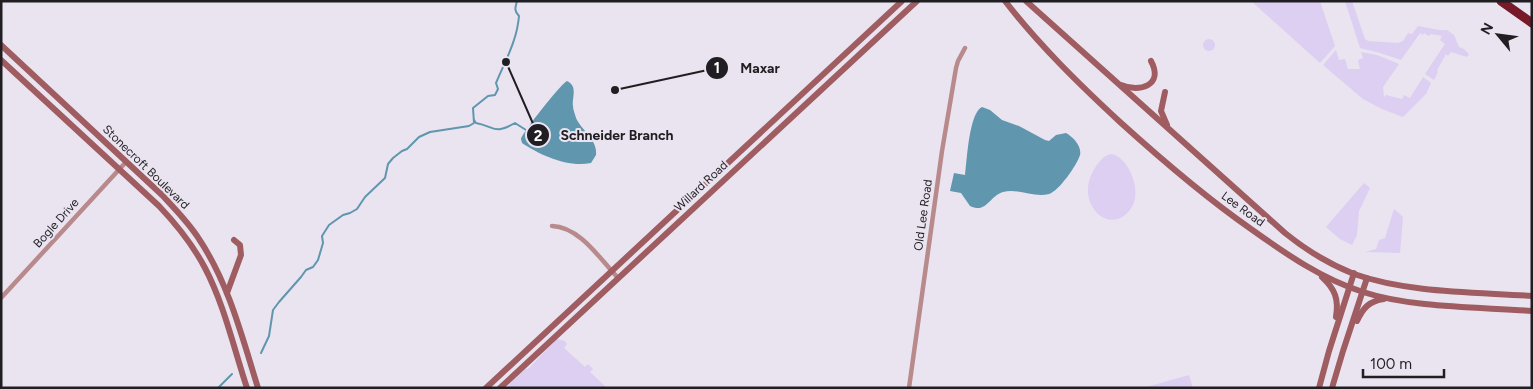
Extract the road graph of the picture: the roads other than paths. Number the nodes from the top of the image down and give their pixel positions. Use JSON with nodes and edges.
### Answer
{"nodes":[{"id":1,"x":902,"y":1,"type":"edge"},
{"id":2,"x":917,"y":1,"type":"edge"},
{"id":3,"x":1005,"y":1,"type":"edge"},
{"id":4,"x":1501,"y":1,"type":"edge"},
{"id":5,"x":1027,"y":3,"type":"edge"},
{"id":6,"x":1532,"y":23,"type":"edge"},
{"id":7,"x":1,"y":45,"type":"edge"},
{"id":8,"x":965,"y":48,"type":"dead end"},
{"id":9,"x":1,"y":60,"type":"edge"},
{"id":10,"x":1151,"y":61,"type":"dead end"},
{"id":11,"x":1118,"y":84,"type":"junction"},
{"id":12,"x":1165,"y":92,"type":"dead end"},
{"id":13,"x":1172,"y":132,"type":"junction"},
{"id":14,"x":126,"y":162,"type":"junction"},
{"id":15,"x":119,"y":169,"type":"junction"},
{"id":16,"x":552,"y":226,"type":"dead end"},
{"id":17,"x":234,"y":240,"type":"dead end"},
{"id":18,"x":611,"y":270,"type":"junction"},
{"id":19,"x":1316,"y":271,"type":"junction"},
{"id":20,"x":1354,"y":274,"type":"junction"},
{"id":21,"x":618,"y":278,"type":"junction"},
{"id":22,"x":1367,"y":278,"type":"junction"},
{"id":23,"x":1349,"y":288,"type":"junction"},
{"id":24,"x":1363,"y":292,"type":"junction"},
{"id":25,"x":227,"y":293,"type":"junction"},
{"id":26,"x":1532,"y":296,"type":"edge"},
{"id":27,"x":1,"y":298,"type":"edge"},
{"id":28,"x":1389,"y":298,"type":"junction"},
{"id":29,"x":1532,"y":311,"type":"edge"},
{"id":30,"x":1331,"y":344,"type":"junction"},
{"id":31,"x":1343,"y":351,"type":"junction"},
{"id":32,"x":247,"y":388,"type":"edge"},
{"id":33,"x":258,"y":388,"type":"edge"},
{"id":34,"x":486,"y":388,"type":"edge"},
{"id":35,"x":500,"y":388,"type":"edge"},
{"id":36,"x":909,"y":388,"type":"edge"},
{"id":37,"x":1319,"y":388,"type":"edge"},
{"id":38,"x":1332,"y":388,"type":"edge"}],
"edges":[{"from":1,"to":18,"type":"main road","name":"Willard Road"},
{"from":2,"to":21,"type":"main road","name":"Willard Road"},
{"from":3,"to":19,"type":"main road","name":"Lee Road"},
{"from":4,"to":6,"type":"highway"},
{"from":5,"to":11,"type":"main road","name":"Lee Road"},
{"from":7,"to":14,"type":"main road","name":"Stonecroft Boulevard"},
{"from":8,"to":36,"type":"street","name":"Old Lee Road"},
{"from":9,"to":15,"type":"main road","name":"Stonecroft Boulevard"},
{"from":10,"to":11,"type":"main road"},
{"from":11,"to":13,"type":"main road","name":"Lee Road"},
{"from":12,"to":13,"type":"main road"},
{"from":13,"to":20,"type":"main road","name":"Lee Road"},
{"from":14,"to":15,"type":"street","name":"Bogle Drive"},
{"from":14,"to":25,"type":"main road","name":"Stonecroft Boulevard"},
{"from":15,"to":27,"type":"street","name":"Bogle Drive"},
{"from":15,"to":32,"type":"main road","name":"Stonecroft Boulevard"},
{"from":16,"to":18,"type":"street"},
{"from":17,"to":25,"type":"main road"},
{"from":18,"to":21,"type":"street"},
{"from":18,"to":34,"type":"main road","name":"Willard Road"},
{"from":19,"to":23,"type":"main road","name":"Lee Road"},
{"from":19,"to":30,"type":"main road"},
{"from":20,"to":22,"type":"main road","name":"Lee Road"},
{"from":20,"to":23,"type":"main road"},
{"from":21,"to":35,"type":"main road","name":"Willard Road"},
{"from":22,"to":24,"type":"main road"},
{"from":22,"to":26,"type":"main road","name":"Lee Road"},
{"from":23,"to":24,"type":"main road","name":"Lee Road"},
{"from":23,"to":30,"type":"main road"},
{"from":24,"to":28,"type":"main road","name":"Lee Road"},
{"from":24,"to":31,"type":"main road"},
{"from":25,"to":33,"type":"main road","name":"Stonecroft Boulevard"},
{"from":28,"to":29,"type":"main road","name":"Lee Road"},
{"from":28,"to":31,"type":"main road"},
{"from":30,"to":37,"type":"main road"},
{"from":31,"to":38,"type":"main road"}]}
